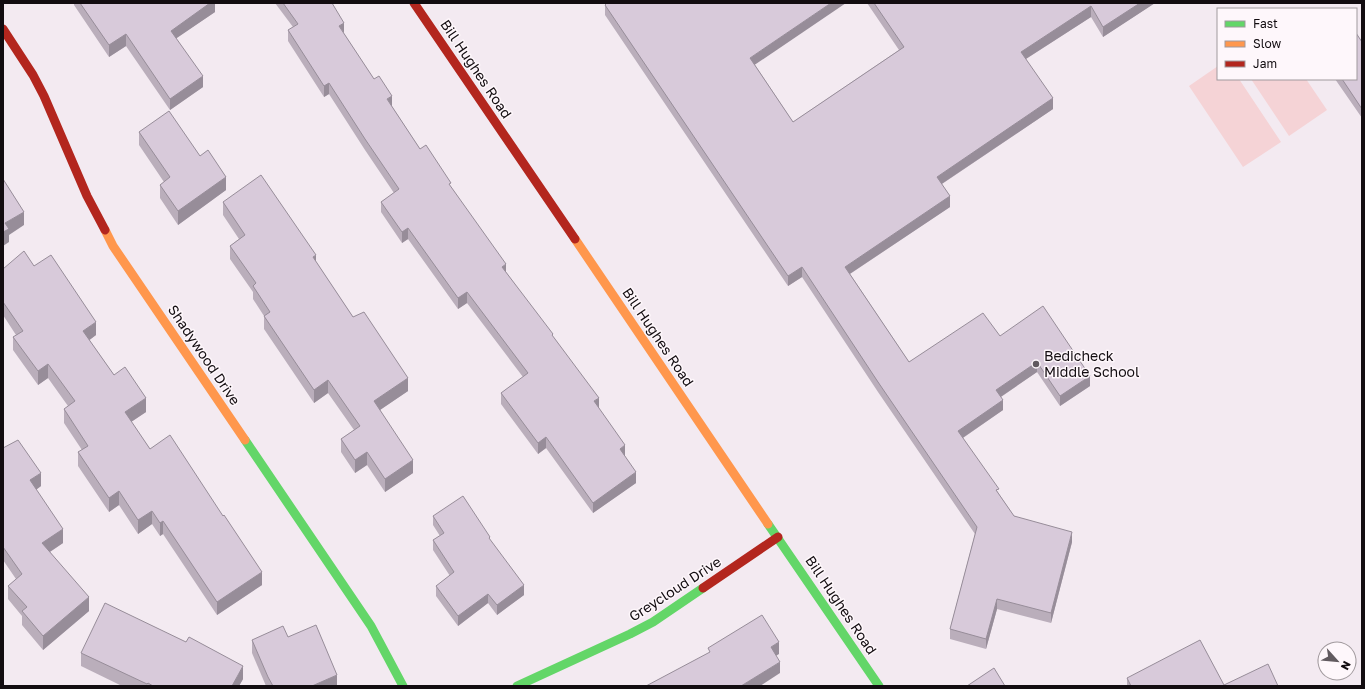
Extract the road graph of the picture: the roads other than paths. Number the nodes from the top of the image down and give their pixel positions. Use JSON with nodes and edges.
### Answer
{"nodes":[{"id":1,"x":414,"y":3,"type":"edge"},
{"id":2,"x":3,"y":29,"type":"edge"},
{"id":3,"x":778,"y":538,"type":"junction"},
{"id":4,"x":402,"y":686,"type":"edge"},
{"id":5,"x":517,"y":686,"type":"edge"},
{"id":6,"x":879,"y":686,"type":"edge"}],
"edges":[{"from":1,"to":3,"type":"street","name":"Bill Hughes Road"},
{"from":2,"to":4,"type":"street","name":"Shadywood Drive"},
{"from":3,"to":5,"type":"street","name":"Greycloud Drive"},
{"from":3,"to":6,"type":"street","name":"Bill Hughes Road"}]}
